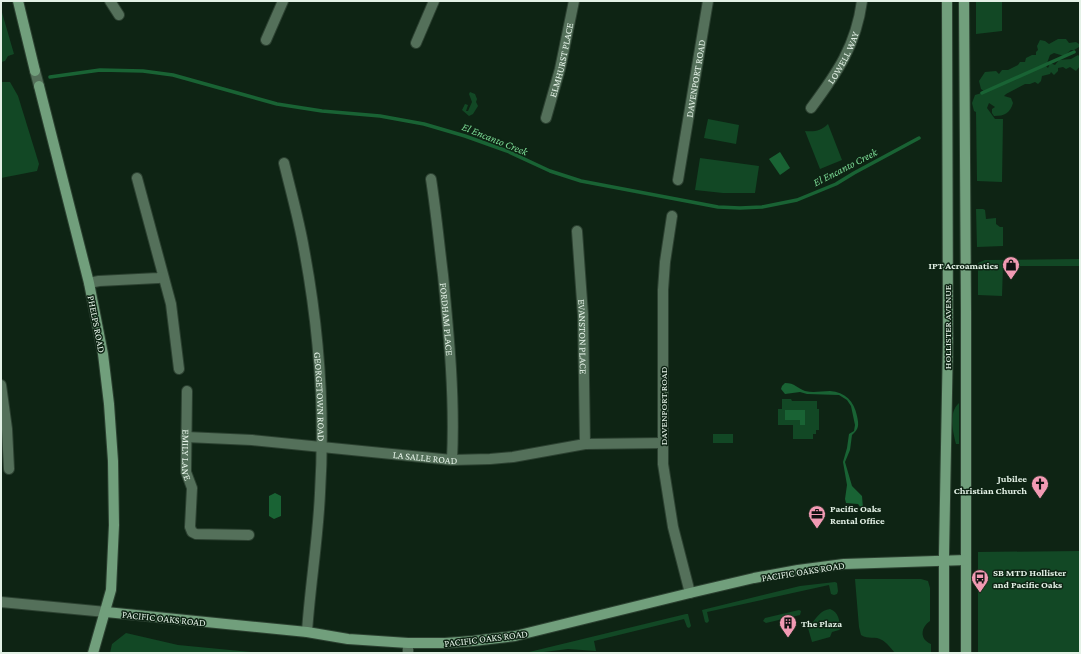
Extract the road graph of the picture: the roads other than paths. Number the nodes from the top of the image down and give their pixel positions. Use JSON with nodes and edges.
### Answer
{"nodes":[{"id":1,"x":18,"y":1,"type":"edge"},
{"id":2,"x":110,"y":1,"type":"edge"},
{"id":3,"x":283,"y":1,"type":"edge"},
{"id":4,"x":434,"y":1,"type":"edge"},
{"id":5,"x":574,"y":1,"type":"edge"},
{"id":6,"x":708,"y":1,"type":"edge"},
{"id":7,"x":862,"y":1,"type":"edge"},
{"id":8,"x":947,"y":1,"type":"edge"},
{"id":9,"x":964,"y":1,"type":"edge"},
{"id":10,"x":119,"y":15,"type":"dead end"},
{"id":11,"x":266,"y":40,"type":"dead end"},
{"id":12,"x":416,"y":43,"type":"dead end"},
{"id":13,"x":811,"y":108,"type":"dead end"},
{"id":14,"x":546,"y":118,"type":"dead end"},
{"id":15,"x":284,"y":164,"type":"dead end"},
{"id":16,"x":137,"y":178,"type":"dead end"},
{"id":17,"x":431,"y":179,"type":"dead end"},
{"id":18,"x":678,"y":180,"type":"dead end"},
{"id":19,"x":672,"y":216,"type":"dead end"},
{"id":20,"x":577,"y":231,"type":"dead end"},
{"id":21,"x":163,"y":277,"type":"junction"},
{"id":22,"x":90,"y":283,"type":"junction"},
{"id":23,"x":179,"y":369,"type":"dead end"},
{"id":24,"x":1,"y":384,"type":"edge"},
{"id":25,"x":187,"y":391,"type":"dead end"},
{"id":26,"x":186,"y":437,"type":"junction"},
{"id":27,"x":663,"y":443,"type":"junction"},
{"id":28,"x":585,"y":444,"type":"junction"},
{"id":29,"x":322,"y":447,"type":"junction"},
{"id":30,"x":452,"y":460,"type":"junction"},
{"id":31,"x":9,"y":469,"type":"dead end"},
{"id":32,"x":249,"y":535,"type":"dead end"},
{"id":33,"x":944,"y":560,"type":"junction"},
{"id":34,"x":966,"y":560,"type":"junction"},
{"id":35,"x":690,"y":593,"type":"junction"},
{"id":36,"x":1,"y":602,"type":"edge"},
{"id":37,"x":106,"y":612,"type":"junction"},
{"id":38,"x":307,"y":632,"type":"junction"},
{"id":39,"x":408,"y":648,"type":"edge"},
{"id":40,"x":94,"y":653,"type":"edge"},
{"id":41,"x":944,"y":653,"type":"edge"},
{"id":42,"x":966,"y":653,"type":"edge"}],
"edges":[{"from":1,"to":22,"type":"street","name":"PHELPS ROAD"},
{"from":2,"to":10,"type":"street"},
{"from":3,"to":11,"type":"street"},
{"from":4,"to":12,"type":"street"},
{"from":5,"to":14,"type":"street","name":"ELMHURST PLACE"},
{"from":6,"to":18,"type":"street","name":"DAVENPORT ROAD"},
{"from":7,"to":13,"type":"street","name":"LOWELL WAY"},
{"from":8,"to":33,"type":"street","name":"HOLLISTER AVENUE"},
{"from":9,"to":34,"type":"street","name":"HOLLISTER AVENUE"},
{"from":15,"to":29,"type":"street","name":"GEORGETOWN ROAD"},
{"from":16,"to":21,"type":"street"},
{"from":17,"to":30,"type":"street","name":"FORDHAM PLACE"},
{"from":19,"to":27,"type":"street","name":"DAVENPORT ROAD"},
{"from":20,"to":28,"type":"street","name":"EVANSTON PLACE"},
{"from":21,"to":22,"type":"street"},
{"from":21,"to":23,"type":"street"},
{"from":22,"to":37,"type":"street","name":"PHELPS ROAD"},
{"from":24,"to":31,"type":"street"},
{"from":25,"to":26,"type":"street","name":"EMILY LANE"},
{"from":26,"to":29,"type":"street","name":"LA SALLE ROAD"},
{"from":26,"to":32,"type":"street","name":"EMILY LANE"},
{"from":27,"to":28,"type":"street","name":"LA SALLE ROAD"},
{"from":27,"to":35,"type":"street","name":"DAVENPORT ROAD"},
{"from":28,"to":30,"type":"street","name":"LA SALLE ROAD"},
{"from":29,"to":30,"type":"street","name":"LA SALLE ROAD"},
{"from":29,"to":38,"type":"street","name":"GEORGETOWN ROAD"},
{"from":33,"to":34,"type":"street","name":"PACIFIC OAKS ROAD"},
{"from":33,"to":35,"type":"street","name":"PACIFIC OAKS ROAD"},
{"from":33,"to":41,"type":"street","name":"HOLLISTER AVENUE"},
{"from":34,"to":42,"type":"street","name":"HOLLISTER AVENUE"},
{"from":35,"to":39,"type":"street","name":"PACIFIC OAKS ROAD"},
{"from":36,"to":37,"type":"street","name":"PACIFIC OAKS ROAD"},
{"from":37,"to":38,"type":"street","name":"PACIFIC OAKS ROAD"},
{"from":37,"to":40,"type":"street","name":"PHELPS ROAD"},
{"from":38,"to":39,"type":"street","name":"PACIFIC OAKS ROAD"}]}
